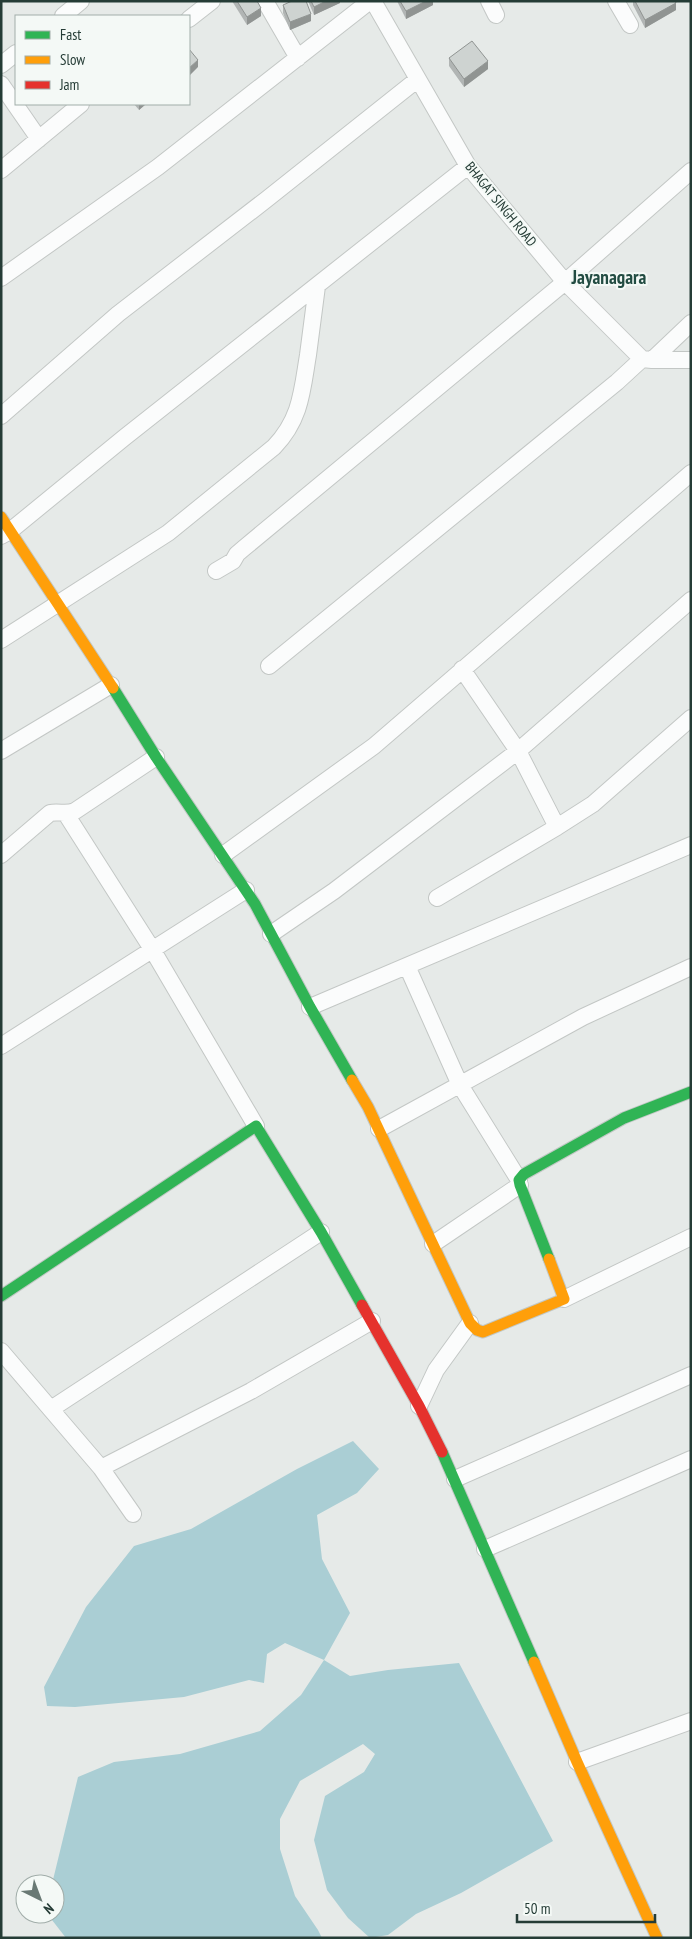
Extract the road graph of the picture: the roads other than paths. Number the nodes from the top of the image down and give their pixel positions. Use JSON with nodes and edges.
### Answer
{"nodes":[{"id":1,"x":82,"y":1,"type":"edge"},
{"id":2,"x":212,"y":1,"type":"edge"},
{"id":3,"x":265,"y":1,"type":"edge"},
{"id":4,"x":372,"y":1,"type":"edge"},
{"id":5,"x":616,"y":1,"type":"edge"},
{"id":6,"x":64,"y":15,"type":"edge"},
{"id":7,"x":190,"y":19,"type":"edge"},
{"id":8,"x":630,"y":25,"type":"dead end"},
{"id":9,"x":15,"y":54,"type":"edge"},
{"id":10,"x":298,"y":58,"type":"junction"},
{"id":11,"x":1,"y":64,"type":"edge"},
{"id":12,"x":418,"y":80,"type":"junction"},
{"id":13,"x":1,"y":84,"type":"edge"},
{"id":14,"x":15,"y":104,"type":"edge"},
{"id":15,"x":16,"y":105,"type":"edge"},
{"id":16,"x":80,"y":105,"type":"edge"},
{"id":17,"x":39,"y":139,"type":"junction"},
{"id":18,"x":468,"y":166,"type":"junction"},
{"id":19,"x":1,"y":170,"type":"edge"},
{"id":20,"x":691,"y":171,"type":"edge"},
{"id":21,"x":1,"y":278,"type":"edge"},
{"id":22,"x":565,"y":282,"type":"junction"},
{"id":23,"x":317,"y":286,"type":"junction"},
{"id":24,"x":691,"y":323,"type":"edge"},
{"id":25,"x":647,"y":360,"type":"junction"},
{"id":26,"x":691,"y":360,"type":"edge"},
{"id":27,"x":1,"y":416,"type":"edge"},
{"id":28,"x":691,"y":472,"type":"edge"},
{"id":29,"x":1,"y":517,"type":"edge"},
{"id":30,"x":6,"y":533,"type":"edge"},
{"id":31,"x":216,"y":571,"type":"dead end"},
{"id":32,"x":691,"y":600,"type":"edge"},
{"id":33,"x":58,"y":603,"type":"junction"},
{"id":34,"x":1,"y":640,"type":"edge"},
{"id":35,"x":269,"y":666,"type":"dead end"},
{"id":36,"x":462,"y":669,"type":"junction"},
{"id":37,"x":111,"y":685,"type":"junction"},
{"id":38,"x":691,"y":718,"type":"edge"},
{"id":39,"x":1,"y":751,"type":"edge"},
{"id":40,"x":518,"y":751,"type":"junction"},
{"id":41,"x":156,"y":757,"type":"junction"},
{"id":42,"x":66,"y":814,"type":"junction"},
{"id":43,"x":557,"y":827,"type":"junction"},
{"id":44,"x":691,"y":845,"type":"edge"},
{"id":45,"x":1,"y":855,"type":"edge"},
{"id":46,"x":222,"y":856,"type":"junction"},
{"id":47,"x":246,"y":890,"type":"junction"},
{"id":48,"x":437,"y":898,"type":"dead end"},
{"id":49,"x":271,"y":934,"type":"junction"},
{"id":50,"x":152,"y":949,"type":"junction"},
{"id":51,"x":407,"y":966,"type":"junction"},
{"id":52,"x":691,"y":967,"type":"edge"},
{"id":53,"x":310,"y":1007,"type":"junction"},
{"id":54,"x":1,"y":1046,"type":"edge"},
{"id":55,"x":460,"y":1085,"type":"junction"},
{"id":56,"x":691,"y":1092,"type":"edge"},
{"id":57,"x":256,"y":1126,"type":"junction"},
{"id":58,"x":379,"y":1129,"type":"junction"},
{"id":59,"x":520,"y":1183,"type":"junction"},
{"id":60,"x":321,"y":1232,"type":"junction"},
{"id":61,"x":691,"y":1237,"type":"edge"},
{"id":62,"x":433,"y":1244,"type":"junction"},
{"id":63,"x":1,"y":1296,"type":"edge"},
{"id":64,"x":564,"y":1299,"type":"junction"},
{"id":65,"x":372,"y":1321,"type":"junction"},
{"id":66,"x":470,"y":1323,"type":"junction"},
{"id":67,"x":1,"y":1351,"type":"edge"},
{"id":68,"x":691,"y":1375,"type":"edge"},
{"id":69,"x":419,"y":1406,"type":"junction"},
{"id":70,"x":50,"y":1409,"type":"junction"},
{"id":71,"x":691,"y":1459,"type":"edge"},
{"id":72,"x":101,"y":1468,"type":"junction"},
{"id":73,"x":455,"y":1479,"type":"junction"},
{"id":74,"x":133,"y":1514,"type":"dead end"},
{"id":75,"x":485,"y":1549,"type":"junction"},
{"id":76,"x":691,"y":1721,"type":"edge"},
{"id":77,"x":577,"y":1762,"type":"junction"},
{"id":78,"x":657,"y":1938,"type":"edge"}],
"edges":[{"from":1,"to":6,"type":"street"},
{"from":2,"to":7,"type":"street"},
{"from":3,"to":10,"type":"street"},
{"from":4,"to":10,"type":"street"},
{"from":4,"to":12,"type":"street","name":"BHAGAT SINGH ROAD"},
{"from":5,"to":8,"type":"street"},
{"from":9,"to":11,"type":"street"},
{"from":10,"to":21,"type":"street"},
{"from":12,"to":18,"type":"street","name":"BHAGAT SINGH ROAD"},
{"from":12,"to":27,"type":"street"},
{"from":13,"to":14,"type":"street"},
{"from":15,"to":17,"type":"street"},
{"from":16,"to":17,"type":"street"},
{"from":17,"to":19,"type":"street"},
{"from":18,"to":22,"type":"street","name":"BHAGAT SINGH ROAD"},
{"from":18,"to":23,"type":"street"},
{"from":20,"to":22,"type":"street"},
{"from":22,"to":25,"type":"street","name":"BHAGAT SINGH ROAD"},
{"from":22,"to":31,"type":"street"},
{"from":23,"to":30,"type":"street"},
{"from":23,"to":33,"type":"street"},
{"from":24,"to":25,"type":"street"},
{"from":25,"to":26,"type":"street"},
{"from":25,"to":35,"type":"street"},
{"from":28,"to":36,"type":"street"},
{"from":29,"to":30,"type":"street"},
{"from":30,"to":33,"type":"street"},
{"from":32,"to":40,"type":"street"},
{"from":33,"to":34,"type":"street"},
{"from":33,"to":37,"type":"street"},
{"from":36,"to":40,"type":"street"},
{"from":36,"to":46,"type":"street"},
{"from":37,"to":39,"type":"street"},
{"from":37,"to":41,"type":"street"},
{"from":38,"to":43,"type":"street"},
{"from":40,"to":43,"type":"street"},
{"from":40,"to":49,"type":"street"},
{"from":41,"to":42,"type":"street"},
{"from":41,"to":46,"type":"street"},
{"from":42,"to":45,"type":"street"},
{"from":42,"to":50,"type":"street"},
{"from":43,"to":48,"type":"street"},
{"from":44,"to":51,"type":"street"},
{"from":46,"to":47,"type":"street"},
{"from":47,"to":49,"type":"street"},
{"from":47,"to":50,"type":"street"},
{"from":49,"to":53,"type":"street"},
{"from":50,"to":54,"type":"street"},
{"from":50,"to":57,"type":"street"},
{"from":51,"to":53,"type":"street"},
{"from":51,"to":55,"type":"street"},
{"from":52,"to":55,"type":"street"},
{"from":53,"to":58,"type":"street"},
{"from":55,"to":58,"type":"street"},
{"from":55,"to":59,"type":"street"},
{"from":56,"to":59,"type":"street"},
{"from":57,"to":60,"type":"street"},
{"from":57,"to":63,"type":"street"},
{"from":58,"to":62,"type":"street"},
{"from":59,"to":62,"type":"street"},
{"from":59,"to":64,"type":"street"},
{"from":60,"to":65,"type":"street"},
{"from":60,"to":70,"type":"street"},
{"from":61,"to":64,"type":"street"},
{"from":62,"to":66,"type":"street"},
{"from":64,"to":66,"type":"street"},
{"from":65,"to":69,"type":"street"},
{"from":65,"to":72,"type":"street"},
{"from":66,"to":69,"type":"street"},
{"from":67,"to":70,"type":"street"},
{"from":68,"to":73,"type":"street"},
{"from":69,"to":73,"type":"street"},
{"from":70,"to":72,"type":"street"},
{"from":71,"to":75,"type":"street"},
{"from":72,"to":74,"type":"street"},
{"from":73,"to":75,"type":"street"},
{"from":75,"to":77,"type":"street"},
{"from":76,"to":77,"type":"street"},
{"from":77,"to":78,"type":"street"}]}
